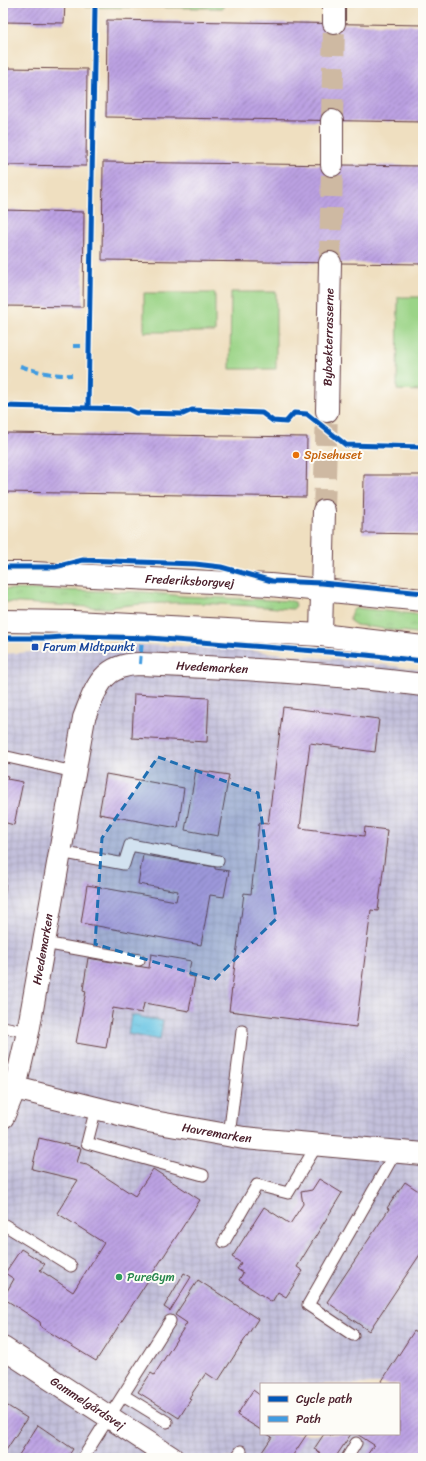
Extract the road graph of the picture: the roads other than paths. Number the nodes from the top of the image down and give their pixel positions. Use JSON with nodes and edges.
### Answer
{"nodes":[{"id":1,"x":332,"y":121,"type":"tunnel mouth"},
{"id":2,"x":332,"y":165,"type":"tunnel mouth"},
{"id":3,"x":330,"y":263,"type":"tunnel mouth"},
{"id":4,"x":327,"y":411,"type":"tunnel mouth"},
{"id":5,"x":324,"y":511,"type":"tunnel mouth"},
{"id":6,"x":3,"y":573,"type":"edge"},
{"id":7,"x":322,"y":590,"type":"junction"},
{"id":8,"x":423,"y":600,"type":"edge"},
{"id":9,"x":3,"y":621,"type":"edge"},
{"id":10,"x":320,"y":635,"type":"junction"},
{"id":11,"x":423,"y":647,"type":"edge"},
{"id":12,"x":423,"y":685,"type":"edge"},
{"id":13,"x":3,"y":756,"type":"edge"},
{"id":14,"x":74,"y":772,"type":"junction"},
{"id":15,"x":60,"y":852,"type":"junction"},
{"id":16,"x":218,"y":861,"type":"dead end"},
{"id":17,"x":44,"y":943,"type":"junction"},
{"id":18,"x":139,"y":960,"type":"dead end"},
{"id":19,"x":3,"y":1027,"type":"edge"},
{"id":20,"x":242,"y":1031,"type":"dead end"},
{"id":21,"x":28,"y":1032,"type":"junction"},
{"id":22,"x":15,"y":1088,"type":"junction"},
{"id":23,"x":96,"y":1108,"type":"junction"},
{"id":24,"x":3,"y":1117,"type":"edge"},
{"id":25,"x":229,"y":1136,"type":"junction"},
{"id":26,"x":317,"y":1144,"type":"junction"},
{"id":27,"x":396,"y":1151,"type":"junction"},
{"id":28,"x":423,"y":1154,"type":"edge"},
{"id":29,"x":203,"y":1175,"type":"dead end"},
{"id":30,"x":3,"y":1224,"type":"edge"},
{"id":31,"x":224,"y":1242,"type":"dead end"},
{"id":32,"x":71,"y":1266,"type":"dead end"},
{"id":33,"x":170,"y":1321,"type":"dead end"},
{"id":34,"x":353,"y":1335,"type":"dead end"},
{"id":35,"x":3,"y":1348,"type":"edge"},
{"id":36,"x":123,"y":1395,"type":"junction"},
{"id":37,"x":109,"y":1417,"type":"junction"},
{"id":38,"x":167,"y":1422,"type":"dead end"},
{"id":39,"x":356,"y":1443,"type":"dead end"},
{"id":40,"x":169,"y":1457,"type":"edge"},
{"id":41,"x":83,"y":1458,"type":"edge"},
{"id":42,"x":347,"y":1458,"type":"edge"}],
"edges":[{"from":1,"to":2,"type":"street"},
{"from":3,"to":4,"type":"street","name":"Bybækterrasserne"},
{"from":5,"to":7,"type":"street"},
{"from":6,"to":7,"type":"street","name":"Frederiksborgvej"},
{"from":7,"to":8,"type":"street","name":"Frederiksborgvej"},
{"from":7,"to":10,"type":"street"},
{"from":9,"to":10,"type":"street"},
{"from":10,"to":11,"type":"street"},
{"from":12,"to":14,"type":"street","name":"Hvedemarken"},
{"from":13,"to":14,"type":"lane"},
{"from":14,"to":15,"type":"street","name":"Hvedemarken"},
{"from":15,"to":16,"type":"lane"},
{"from":15,"to":17,"type":"street","name":"Hvedemarken"},
{"from":17,"to":18,"type":"lane"},
{"from":17,"to":21,"type":"street","name":"Hvedemarken"},
{"from":19,"to":21,"type":"lane"},
{"from":20,"to":25,"type":"lane"},
{"from":21,"to":22,"type":"street","name":"Hvedemarken"},
{"from":22,"to":23,"type":"street","name":"Havremarken"},
{"from":22,"to":24,"type":"street","name":"Hvedemarken"},
{"from":23,"to":25,"type":"street","name":"Havremarken"},
{"from":23,"to":29,"type":"lane"},
{"from":25,"to":26,"type":"street","name":"Havremarken"},
{"from":26,"to":27,"type":"street","name":"Havremarken"},
{"from":26,"to":31,"type":"lane"},
{"from":27,"to":28,"type":"street","name":"Havremarken"},
{"from":27,"to":34,"type":"lane"},
{"from":30,"to":32,"type":"lane"},
{"from":33,"to":36,"type":"lane"},
{"from":35,"to":37,"type":"street","name":"Gammelgårdsvej"},
{"from":36,"to":37,"type":"lane"},
{"from":36,"to":38,"type":"lane"},
{"from":37,"to":40,"type":"street","name":"Gammelgårdsvej"},
{"from":37,"to":41,"type":"lane"},
{"from":39,"to":42,"type":"lane"}]}
